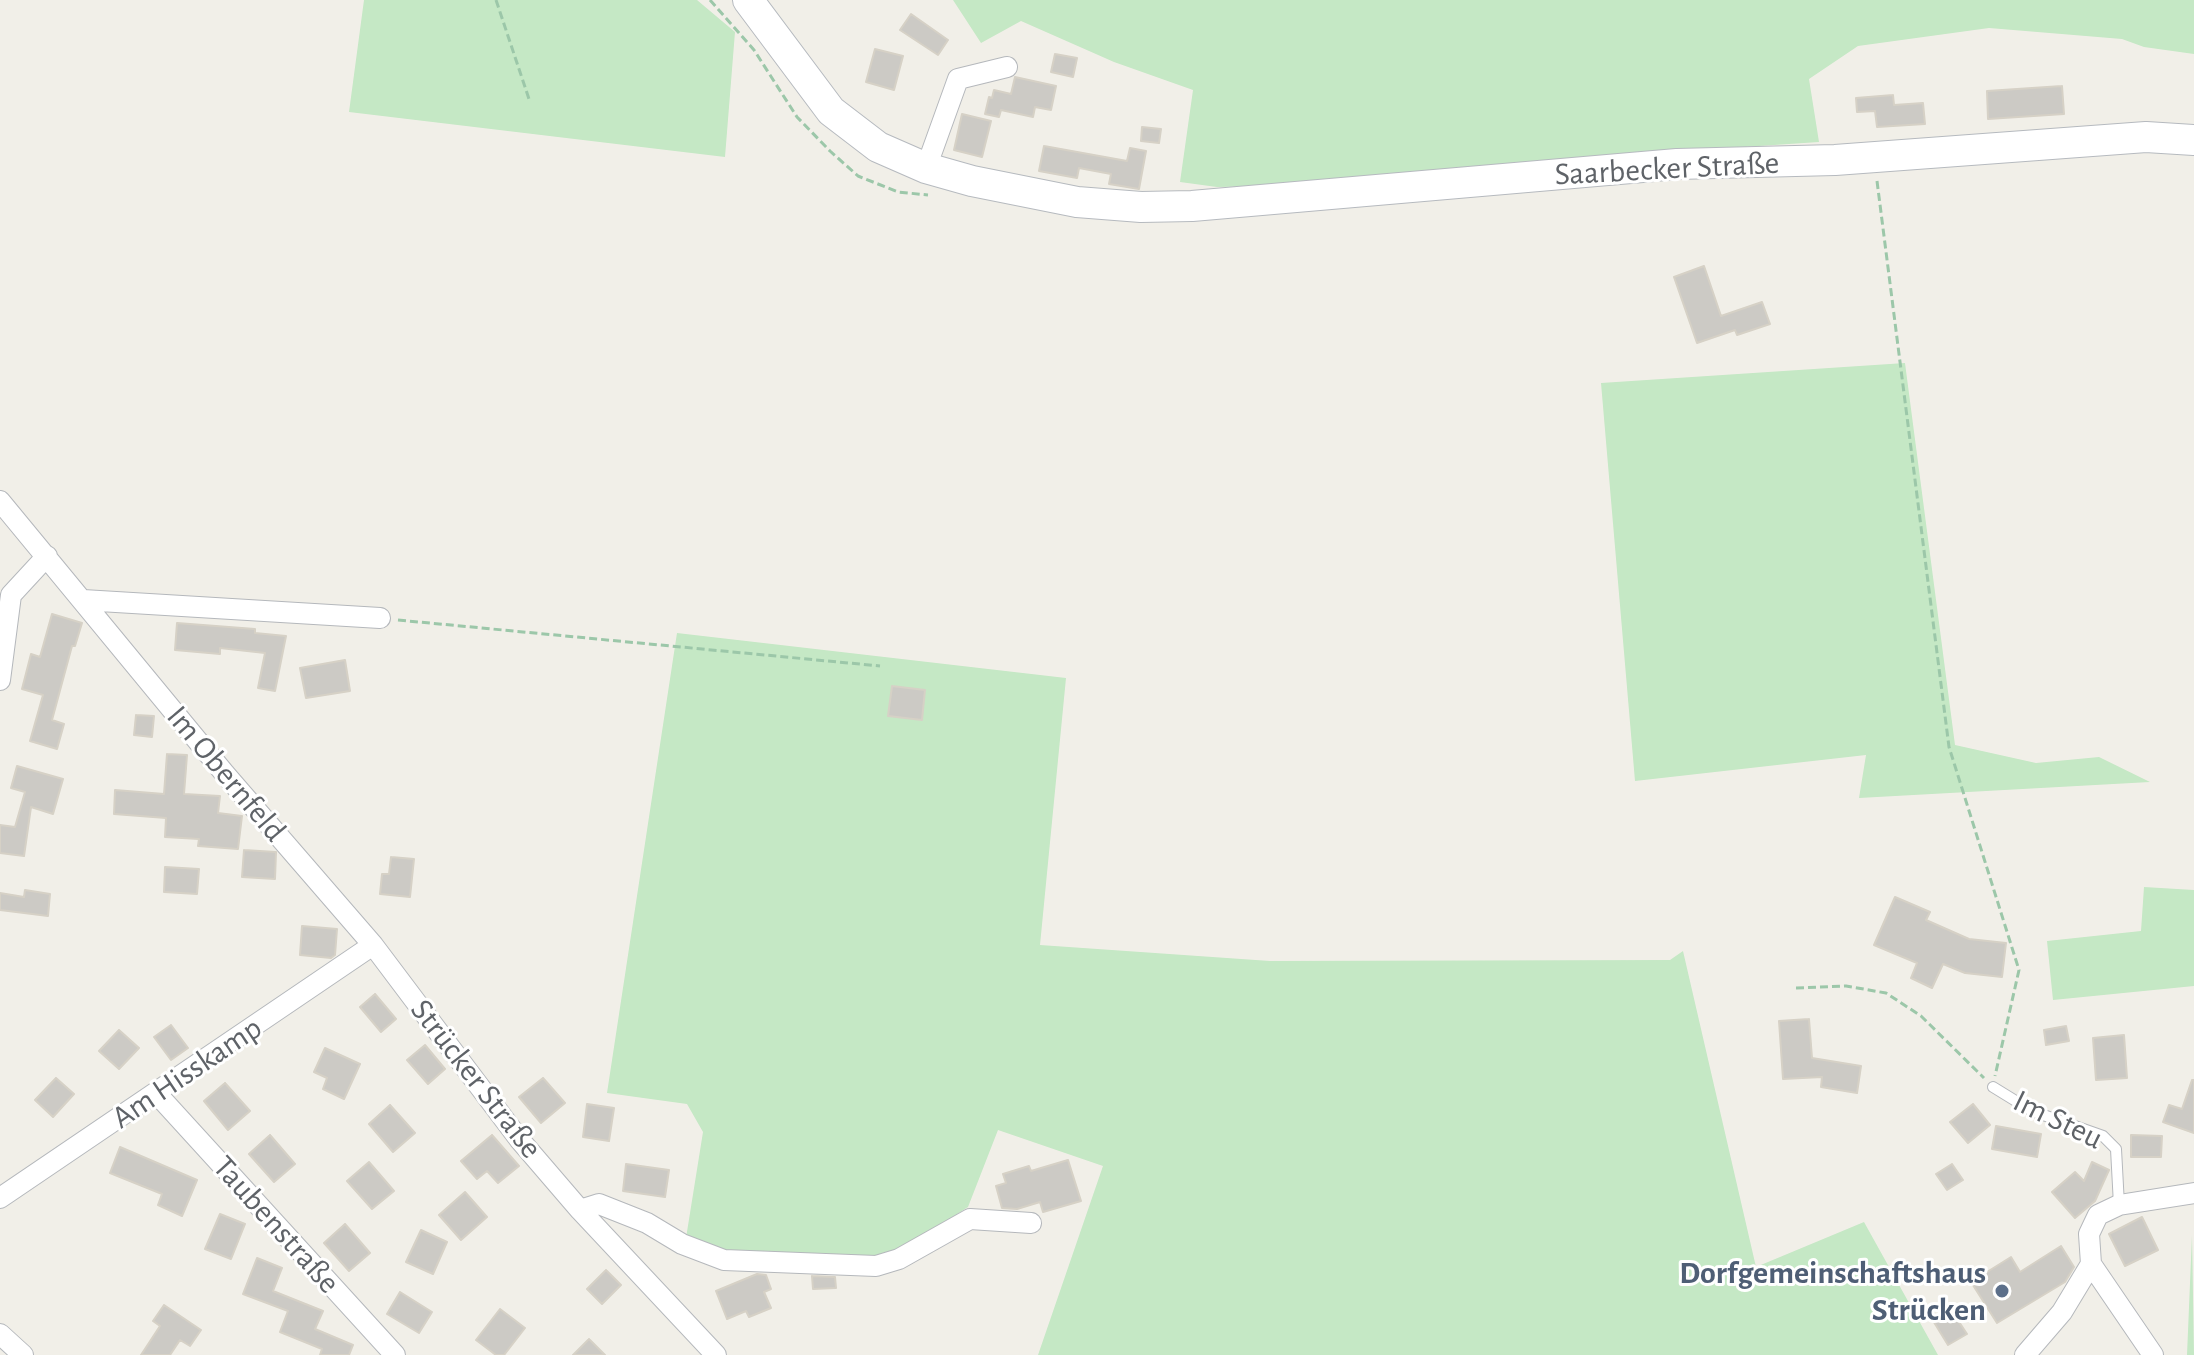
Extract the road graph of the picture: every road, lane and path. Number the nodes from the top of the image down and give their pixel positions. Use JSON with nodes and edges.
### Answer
{"nodes":[{"id":1,"x":496,"y":0,"type":"edge"},
{"id":2,"x":748,"y":0,"type":"edge"},
{"id":3,"x":1007,"y":67,"type":"dead end"},
{"id":4,"x":529,"y":99,"type":"dead end"},
{"id":5,"x":2194,"y":140,"type":"edge"},
{"id":6,"x":1874,"y":158,"type":"junction"},
{"id":7,"x":926,"y":168,"type":"junction"},
{"id":8,"x":0,"y":501,"type":"edge"},
{"id":9,"x":47,"y":556,"type":"junction"},
{"id":10,"x":83,"y":600,"type":"junction"},
{"id":11,"x":380,"y":618,"type":"joint"},
{"id":12,"x":880,"y":666,"type":"dead end"},
{"id":13,"x":0,"y":680,"type":"edge"},
{"id":14,"x":373,"y":945,"type":"junction"},
{"id":15,"x":1796,"y":988,"type":"dead end"},
{"id":16,"x":1993,"y":1087,"type":"junction"},
{"id":17,"x":157,"y":1094,"type":"junction"},
{"id":18,"x":2194,"y":1193,"type":"edge"},
{"id":19,"x":0,"y":1198,"type":"edge"},
{"id":20,"x":2119,"y":1205,"type":"junction"},
{"id":21,"x":580,"y":1210,"type":"junction"},
{"id":22,"x":1031,"y":1223,"type":"dead end"},
{"id":23,"x":2091,"y":1264,"type":"junction"},
{"id":24,"x":0,"y":1334,"type":"edge"},
{"id":25,"x":23,"y":1355,"type":"edge"},
{"id":26,"x":395,"y":1355,"type":"edge"},
{"id":27,"x":716,"y":1355,"type":"edge"},
{"id":28,"x":2025,"y":1355,"type":"edge"},
{"id":29,"x":2153,"y":1355,"type":"edge"}],
"edges":[{"from":1,"to":4,"type":"path"},
{"from":2,"to":7,"type":"main road","name":"Saarbecker Straße"},
{"from":3,"to":7,"type":"street"},
{"from":5,"to":6,"type":"main road","name":"Saarbecker Straße"},
{"from":6,"to":7,"type":"main road","name":"Saarbecker Straße"},
{"from":6,"to":16,"type":"path"},
{"from":8,"to":9,"type":"street","name":"Im Obernfeld"},
{"from":9,"to":10,"type":"street","name":"Im Obernfeld"},
{"from":9,"to":13,"type":"street"},
{"from":10,"to":11,"type":"street"},
{"from":10,"to":14,"type":"street","name":"Im Obernfeld"},
{"from":11,"to":12,"type":"path"},
{"from":14,"to":17,"type":"street","name":"Am Hisskamp"},
{"from":14,"to":21,"type":"street","name":"Strücker Straße"},
{"from":15,"to":16,"type":"path"},
{"from":16,"to":20,"type":"lane","name":"Im Steu"},
{"from":17,"to":19,"type":"street","name":"Am Hisskamp"},
{"from":17,"to":26,"type":"street","name":"Taubenstraße"},
{"from":18,"to":20,"type":"street"},
{"from":20,"to":23,"type":"street"},
{"from":21,"to":22,"type":"street"},
{"from":21,"to":27,"type":"street","name":"Strücker Straße"},
{"from":23,"to":28,"type":"street"},
{"from":23,"to":29,"type":"street"},
{"from":24,"to":25,"type":"street"}]}
